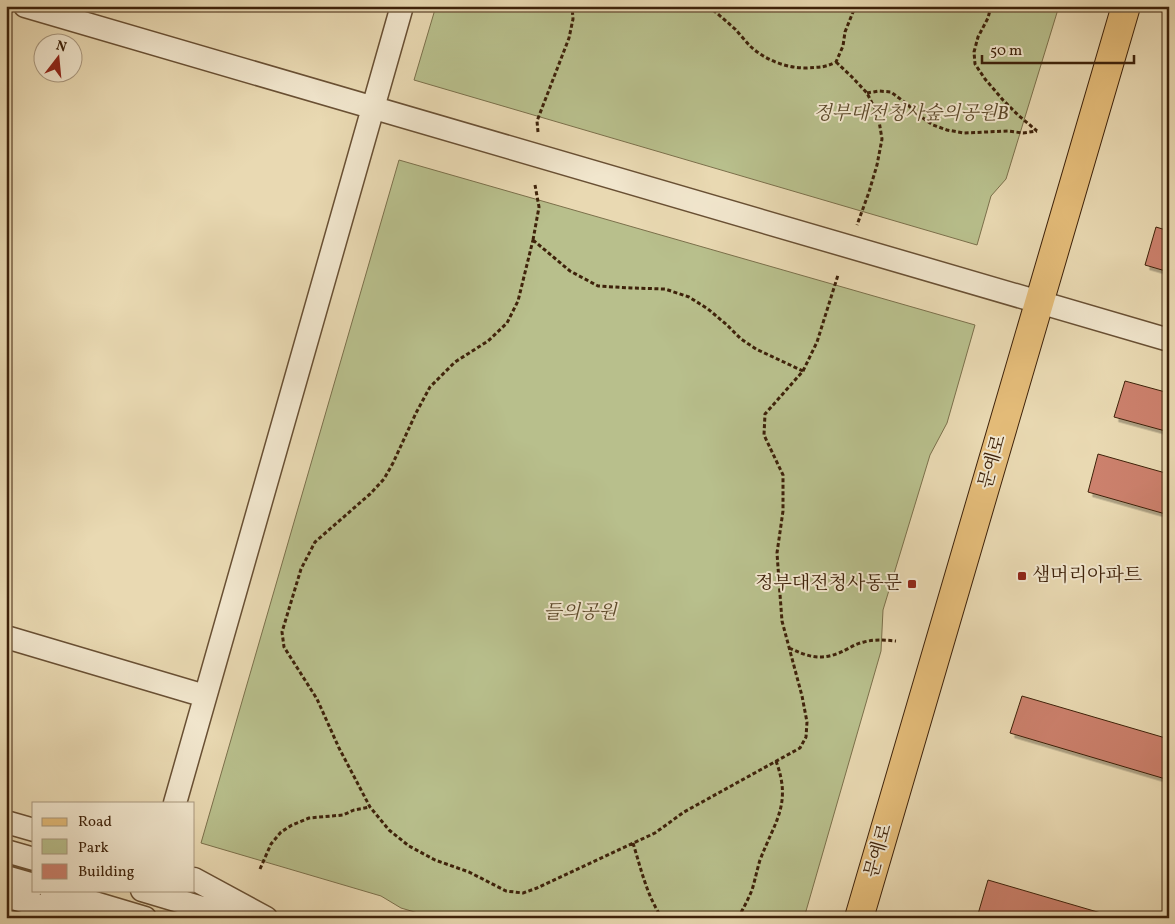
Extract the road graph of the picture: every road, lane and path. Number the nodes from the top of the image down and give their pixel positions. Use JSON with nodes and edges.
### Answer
{"nodes":[{"id":1,"x":24,"y":6,"type":"edge"},
{"id":2,"x":402,"y":6,"type":"edge"},
{"id":3,"x":572,"y":6,"type":"edge"},
{"id":4,"x":708,"y":6,"type":"edge"},
{"id":5,"x":858,"y":6,"type":"edge"},
{"id":6,"x":991,"y":6,"type":"edge"},
{"id":7,"x":1126,"y":6,"type":"edge"},
{"id":8,"x":836,"y":62,"type":"junction"},
{"id":9,"x":867,"y":93,"type":"junction"},
{"id":10,"x":373,"y":107,"type":"junction"},
{"id":11,"x":538,"y":132,"type":"dead end"},
{"id":12,"x":534,"y":185,"type":"dead end"},
{"id":13,"x":857,"y":225,"type":"dead end"},
{"id":14,"x":533,"y":240,"type":"junction"},
{"id":15,"x":838,"y":275,"type":"dead end"},
{"id":16,"x":1040,"y":302,"type":"junction"},
{"id":17,"x":1169,"y":340,"type":"edge"},
{"id":18,"x":802,"y":371,"type":"junction"},
{"id":19,"x":6,"y":638,"type":"edge"},
{"id":20,"x":896,"y":641,"type":"dead end"},
{"id":21,"x":788,"y":648,"type":"junction"},
{"id":22,"x":205,"y":696,"type":"junction"},
{"id":23,"x":776,"y":761,"type":"junction"},
{"id":24,"x":175,"y":802,"type":"edge"},
{"id":25,"x":370,"y":807,"type":"junction"},
{"id":26,"x":6,"y":822,"type":"edge"},
{"id":27,"x":32,"y":829,"type":"edge"},
{"id":28,"x":632,"y":844,"type":"junction"},
{"id":29,"x":6,"y":851,"type":"edge"},
{"id":30,"x":32,"y":858,"type":"edge"},
{"id":31,"x":260,"y":869,"type":"dead end"},
{"id":32,"x":6,"y":877,"type":"edge"},
{"id":33,"x":195,"y":881,"type":"edge"},
{"id":34,"x":32,"y":884,"type":"edge"},
{"id":35,"x":58,"y":892,"type":"edge"},
{"id":36,"x":149,"y":892,"type":"edge"},
{"id":37,"x":6,"y":896,"type":"edge"},
{"id":38,"x":81,"y":918,"type":"edge"},
{"id":39,"x":145,"y":918,"type":"edge"},
{"id":40,"x":236,"y":918,"type":"edge"},
{"id":41,"x":266,"y":918,"type":"edge"},
{"id":42,"x":662,"y":918,"type":"edge"},
{"id":43,"x":738,"y":918,"type":"edge"},
{"id":44,"x":859,"y":918,"type":"edge"}],
"edges":[{"from":1,"to":10,"type":"street"},
{"from":2,"to":10,"type":"street"},
{"from":3,"to":11,"type":"path"},
{"from":4,"to":8,"type":"path"},
{"from":5,"to":8,"type":"path"},
{"from":6,"to":9,"type":"path"},
{"from":7,"to":16,"type":"main road","name":"문예로"},
{"from":8,"to":9,"type":"path"},
{"from":9,"to":13,"type":"path"},
{"from":10,"to":16,"type":"street"},
{"from":10,"to":22,"type":"street"},
{"from":12,"to":14,"type":"path"},
{"from":14,"to":18,"type":"path"},
{"from":14,"to":25,"type":"path"},
{"from":15,"to":18,"type":"path"},
{"from":16,"to":17,"type":"street"},
{"from":16,"to":44,"type":"main road","name":"문예로"},
{"from":18,"to":21,"type":"path"},
{"from":19,"to":22,"type":"street"},
{"from":20,"to":21,"type":"path"},
{"from":21,"to":23,"type":"path"},
{"from":22,"to":24,"type":"street"},
{"from":23,"to":28,"type":"path"},
{"from":23,"to":43,"type":"path"},
{"from":25,"to":28,"type":"path"},
{"from":25,"to":31,"type":"path"},
{"from":26,"to":27,"type":"street"},
{"from":28,"to":42,"type":"path"},
{"from":29,"to":30,"type":"street"},
{"from":32,"to":34,"type":"street"},
{"from":33,"to":41,"type":"street"},
{"from":35,"to":39,"type":"street"},
{"from":36,"to":40,"type":"street"},
{"from":37,"to":38,"type":"street"}]}
